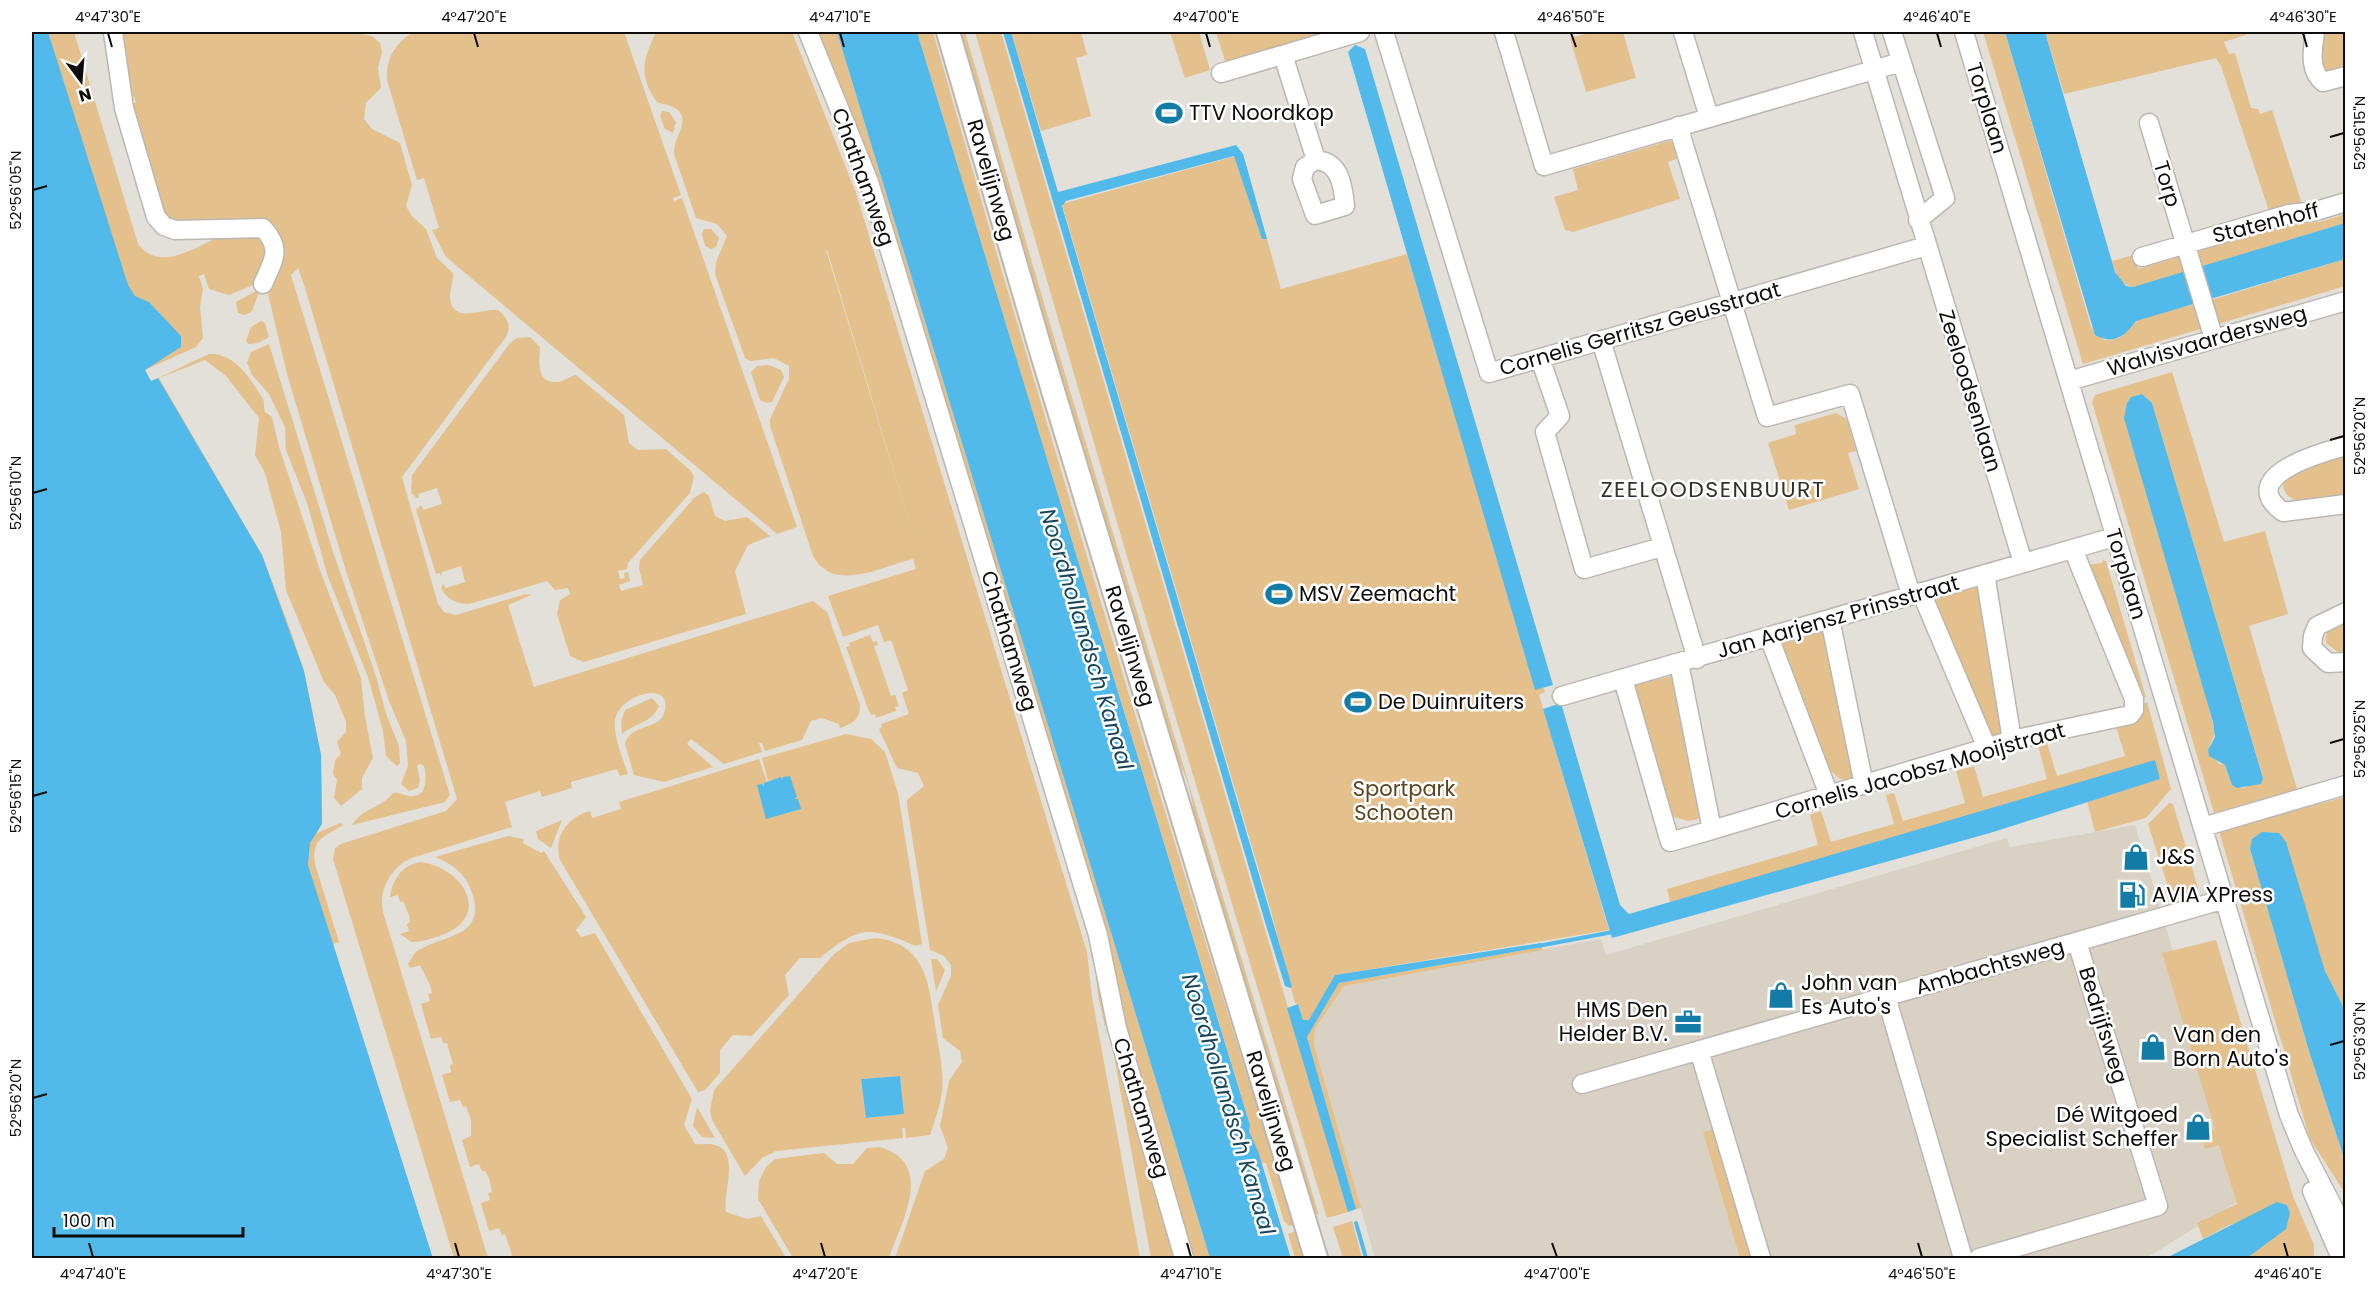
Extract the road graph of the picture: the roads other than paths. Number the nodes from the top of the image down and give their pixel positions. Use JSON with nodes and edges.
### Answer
{"nodes":[{"id":1,"x":113,"y":32,"type":"edge"},
{"id":2,"x":808,"y":32,"type":"edge"},
{"id":3,"x":948,"y":32,"type":"edge"},
{"id":4,"x":1360,"y":32,"type":"edge"},
{"id":5,"x":1384,"y":32,"type":"edge"},
{"id":6,"x":1504,"y":32,"type":"edge"},
{"id":7,"x":1683,"y":32,"type":"edge"},
{"id":8,"x":1863,"y":32,"type":"edge"},
{"id":9,"x":1892,"y":32,"type":"edge"},
{"id":10,"x":1964,"y":32,"type":"edge"},
{"id":11,"x":2314,"y":32,"type":"edge"},
{"id":12,"x":1283,"y":55,"type":"junction"},
{"id":13,"x":1901,"y":62,"type":"junction"},
{"id":14,"x":1875,"y":70,"type":"junction"},
{"id":15,"x":1221,"y":73,"type":"dead end"},
{"id":16,"x":2346,"y":76,"type":"edge"},
{"id":17,"x":1709,"y":117,"type":"junction"},
{"id":18,"x":2149,"y":123,"type":"dead end"},
{"id":19,"x":1678,"y":126,"type":"junction"},
{"id":20,"x":1316,"y":160,"type":"dead end"},
{"id":21,"x":2346,"y":202,"type":"edge"},
{"id":22,"x":1918,"y":220,"type":"junction"},
{"id":23,"x":2186,"y":244,"type":"junction"},
{"id":24,"x":1926,"y":246,"type":"junction"},
{"id":25,"x":2142,"y":257,"type":"dead end"},
{"id":26,"x":263,"y":284,"type":"dead end"},
{"id":27,"x":2346,"y":301,"type":"edge"},
{"id":28,"x":1733,"y":302,"type":"junction"},
{"id":29,"x":2214,"y":339,"type":"junction"},
{"id":30,"x":1601,"y":340,"type":"junction"},
{"id":31,"x":1540,"y":358,"type":"junction"},
{"id":32,"x":2069,"y":381,"type":"junction"},
{"id":33,"x":2346,"y":446,"type":"edge"},
{"id":34,"x":2346,"y":504,"type":"edge"},
{"id":35,"x":2114,"y":537,"type":"junction"},
{"id":36,"x":1662,"y":547,"type":"junction"},
{"id":37,"x":2073,"y":549,"type":"junction"},
{"id":38,"x":2022,"y":563,"type":"junction"},
{"id":39,"x":1985,"y":574,"type":"junction"},
{"id":40,"x":1916,"y":594,"type":"junction"},
{"id":41,"x":2346,"y":612,"type":"edge"},
{"id":42,"x":1830,"y":619,"type":"junction"},
{"id":43,"x":1769,"y":637,"type":"junction"},
{"id":44,"x":1697,"y":658,"type":"junction"},
{"id":45,"x":2346,"y":662,"type":"edge"},
{"id":46,"x":1679,"y":663,"type":"junction"},
{"id":47,"x":1623,"y":679,"type":"junction"},
{"id":48,"x":1562,"y":696,"type":"dead end"},
{"id":49,"x":2012,"y":740,"type":"junction"},
{"id":50,"x":1987,"y":748,"type":"junction"},
{"id":51,"x":1864,"y":785,"type":"junction"},
{"id":52,"x":2346,"y":785,"type":"edge"},
{"id":53,"x":1830,"y":795,"type":"junction"},
{"id":54,"x":2204,"y":827,"type":"junction"},
{"id":55,"x":1712,"y":830,"type":"junction"},
{"id":56,"x":2225,"y":899,"type":"junction"},
{"id":57,"x":2077,"y":942,"type":"junction"},
{"id":58,"x":1886,"y":996,"type":"junction"},
{"id":59,"x":1699,"y":1050,"type":"junction"},
{"id":60,"x":1582,"y":1084,"type":"dead end"},
{"id":61,"x":2289,"y":1115,"type":"junction"},
{"id":62,"x":2346,"y":1232,"type":"edge"},
{"id":63,"x":1184,"y":1258,"type":"edge"},
{"id":64,"x":1316,"y":1258,"type":"edge"},
{"id":65,"x":1761,"y":1258,"type":"edge"},
{"id":66,"x":1963,"y":1258,"type":"edge"},
{"id":67,"x":1979,"y":1258,"type":"edge"},
{"id":68,"x":2343,"y":1258,"type":"edge"}],
"edges":[{"from":1,"to":26,"type":"street"},
{"from":2,"to":63,"type":"street","name":"Chathamweg"},
{"from":3,"to":64,"type":"main road","name":"Ravelijnweg"},
{"from":4,"to":12,"type":"street"},
{"from":5,"to":31,"type":"street","name":"Cornelis Gerritsz Geusstraat"},
{"from":6,"to":19,"type":"street"},
{"from":7,"to":17,"type":"street"},
{"from":8,"to":14,"type":"street","name":"Zeeloodsenlaan"},
{"from":9,"to":13,"type":"street"},
{"from":10,"to":32,"type":"street","name":"Torplaan"},
{"from":11,"to":16,"type":"street"},
{"from":12,"to":15,"type":"street"},
{"from":12,"to":20,"type":"street"},
{"from":13,"to":14,"type":"street"},
{"from":13,"to":22,"type":"street"},
{"from":14,"to":17,"type":"street"},
{"from":14,"to":22,"type":"street","name":"Zeeloodsenlaan"},
{"from":17,"to":19,"type":"street"},
{"from":18,"to":23,"type":"street","name":"Torp"},
{"from":19,"to":28,"type":"street"},
{"from":21,"to":23,"type":"street","name":"Statenhoff"},
{"from":22,"to":24,"type":"street","name":"Zeeloodsenlaan"},
{"from":23,"to":25,"type":"street"},
{"from":23,"to":29,"type":"street","name":"Torp"},
{"from":24,"to":28,"type":"street","name":"Cornelis Gerritsz Geusstraat"},
{"from":24,"to":38,"type":"street","name":"Zeeloodsenlaan"},
{"from":27,"to":29,"type":"street","name":"Walvisvaardersweg"},
{"from":28,"to":30,"type":"street","name":"Cornelis Gerritsz Geusstraat"},
{"from":28,"to":40,"type":"street"},
{"from":29,"to":32,"type":"street","name":"Walvisvaardersweg"},
{"from":30,"to":31,"type":"street","name":"Cornelis Gerritsz Geusstraat"},
{"from":30,"to":36,"type":"street"},
{"from":31,"to":36,"type":"street"},
{"from":32,"to":35,"type":"street","name":"Torplaan"},
{"from":33,"to":34,"type":"street"},
{"from":35,"to":37,"type":"street","name":"Jan Aarjensz Prinsstraat"},
{"from":35,"to":54,"type":"street","name":"Torplaan"},
{"from":36,"to":44,"type":"street"},
{"from":37,"to":38,"type":"street","name":"Jan Aarjensz Prinsstraat"},
{"from":37,"to":49,"type":"street","name":"Cornelis Jacobsz Mooijstraat"},
{"from":38,"to":39,"type":"street","name":"Jan Aarjensz Prinsstraat"},
{"from":39,"to":40,"type":"street","name":"Jan Aarjensz Prinsstraat"},
{"from":39,"to":49,"type":"street"},
{"from":40,"to":42,"type":"street","name":"Jan Aarjensz Prinsstraat"},
{"from":40,"to":50,"type":"street"},
{"from":41,"to":45,"type":"street"},
{"from":42,"to":43,"type":"street","name":"Jan Aarjensz Prinsstraat"},
{"from":42,"to":51,"type":"street"},
{"from":43,"to":44,"type":"street","name":"Jan Aarjensz Prinsstraat"},
{"from":43,"to":53,"type":"street"},
{"from":44,"to":46,"type":"street","name":"Jan Aarjensz Prinsstraat"},
{"from":46,"to":47,"type":"street","name":"Jan Aarjensz Prinsstraat"},
{"from":46,"to":55,"type":"street"},
{"from":47,"to":48,"type":"street","name":"Jan Aarjensz Prinsstraat"},
{"from":47,"to":55,"type":"street","name":"Cornelis Jacobsz Mooijstraat"},
{"from":49,"to":50,"type":"street","name":"Cornelis Jacobsz Mooijstraat"},
{"from":50,"to":51,"type":"street","name":"Cornelis Jacobsz Mooijstraat"},
{"from":51,"to":53,"type":"street","name":"Cornelis Jacobsz Mooijstraat"},
{"from":52,"to":54,"type":"street"},
{"from":53,"to":55,"type":"street","name":"Cornelis Jacobsz Mooijstraat"},
{"from":54,"to":56,"type":"street","name":"Torplaan"},
{"from":56,"to":57,"type":"street","name":"Ambachtsweg"},
{"from":56,"to":61,"type":"street","name":"Torplaan"},
{"from":57,"to":58,"type":"street","name":"Ambachtsweg"},
{"from":57,"to":67,"type":"street","name":"Bedrijfsweg"},
{"from":58,"to":59,"type":"street","name":"Ambachtsweg"},
{"from":58,"to":66,"type":"street"},
{"from":59,"to":60,"type":"street","name":"Ambachtsweg"},
{"from":59,"to":65,"type":"street"},
{"from":61,"to":62,"type":"street","name":"Torplaan"},
{"from":61,"to":68,"type":"street","name":"Torplaan"}]}
